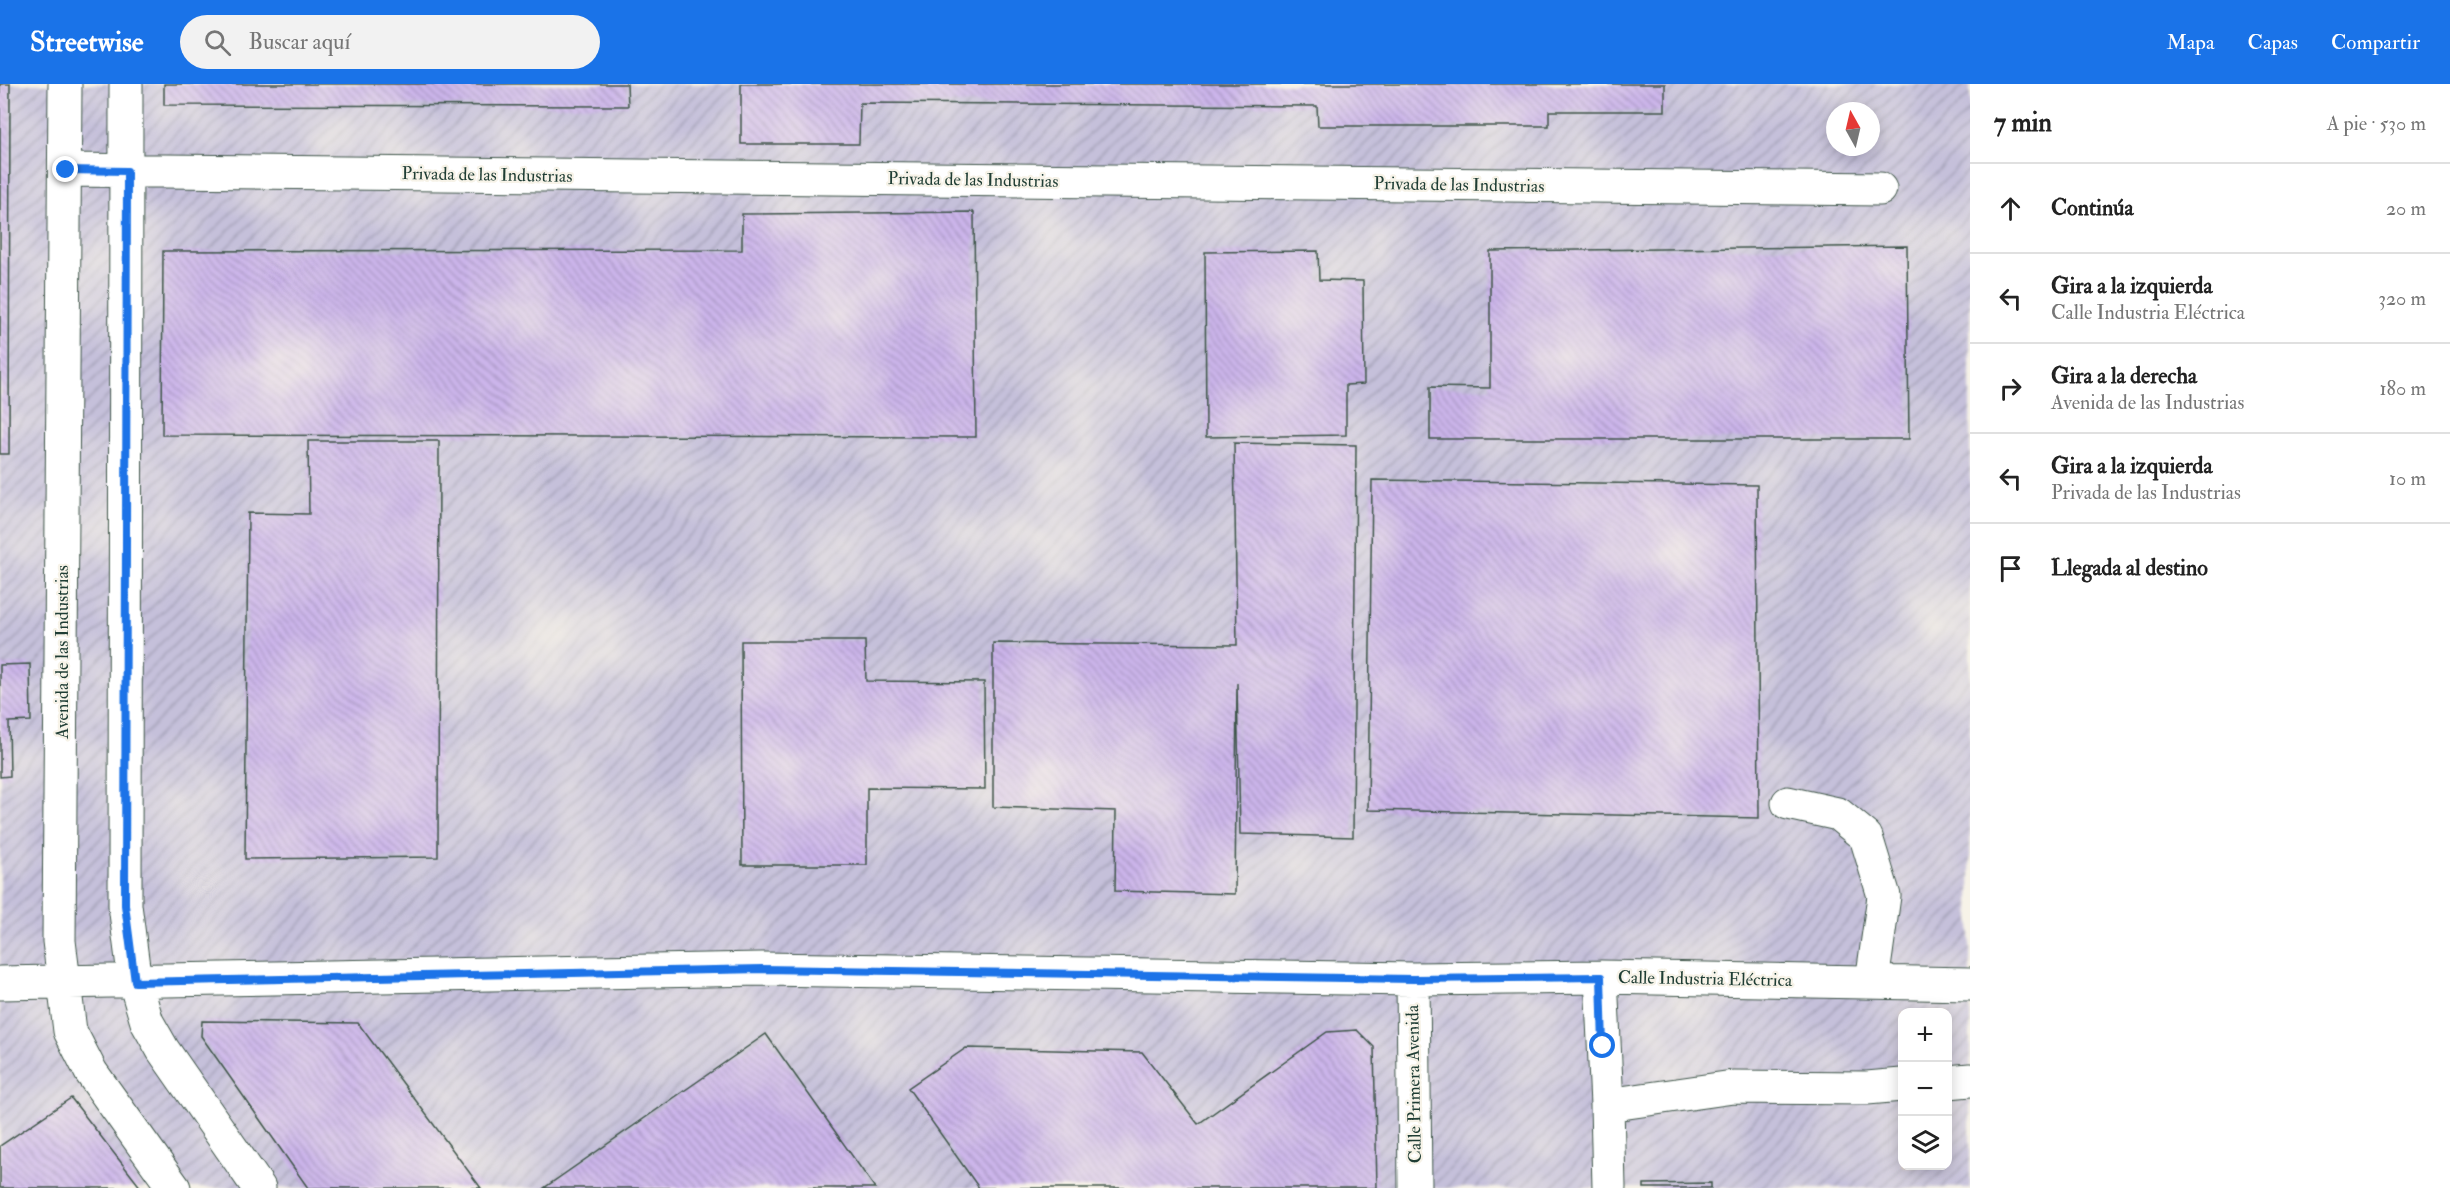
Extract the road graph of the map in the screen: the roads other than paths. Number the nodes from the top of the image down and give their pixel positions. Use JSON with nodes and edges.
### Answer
{"nodes":[{"id":1,"x":65,"y":84,"type":"edge"},
{"id":2,"x":126,"y":84,"type":"edge"},
{"id":3,"x":66,"y":170,"type":"junction"},
{"id":4,"x":127,"y":171,"type":"junction"},
{"id":5,"x":1880,"y":189,"type":"dead end"},
{"id":6,"x":1788,"y":803,"type":"dead end"},
{"id":7,"x":1601,"y":977,"type":"junction"},
{"id":8,"x":1413,"y":979,"type":"junction"},
{"id":9,"x":63,"y":982,"type":"junction"},
{"id":10,"x":135,"y":982,"type":"junction"},
{"id":11,"x":1872,"y":982,"type":"junction"},
{"id":12,"x":0,"y":983,"type":"edge"},
{"id":13,"x":1970,"y":984,"type":"edge"},
{"id":14,"x":1970,"y":1080,"type":"edge"},
{"id":15,"x":1952,"y":1082,"type":"edge"},
{"id":16,"x":1898,"y":1085,"type":"edge"},
{"id":17,"x":1607,"y":1105,"type":"junction"},
{"id":18,"x":174,"y":1188,"type":"edge"},
{"id":19,"x":259,"y":1188,"type":"edge"},
{"id":20,"x":1415,"y":1188,"type":"edge"},
{"id":21,"x":1609,"y":1188,"type":"edge"}],
"edges":[{"from":1,"to":3,"type":"street","name":"Avenida de las Industrias"},
{"from":2,"to":4,"type":"street"},
{"from":3,"to":4,"type":"street","name":"Privada de las Industrias"},
{"from":3,"to":9,"type":"street","name":"Avenida de las Industrias"},
{"from":4,"to":5,"type":"street","name":"Privada de las Industrias"},
{"from":4,"to":10,"type":"street"},
{"from":6,"to":11,"type":"street"},
{"from":7,"to":8,"type":"street","name":"Calle Industria Eléctrica"},
{"from":7,"to":11,"type":"street","name":"Calle Industria Eléctrica"},
{"from":7,"to":17,"type":"street"},
{"from":8,"to":10,"type":"street","name":"Calle Industria Eléctrica"},
{"from":8,"to":20,"type":"street","name":"Calle Primera Avenida"},
{"from":9,"to":10,"type":"street","name":"Calle Industria Eléctrica"},
{"from":9,"to":12,"type":"street","name":"Calle Industria Eléctrica"},
{"from":9,"to":18,"type":"street","name":"Avenida de las Industrias"},
{"from":10,"to":19,"type":"street"},
{"from":11,"to":13,"type":"street","name":"Calle Industria Eléctrica"},
{"from":14,"to":15,"type":"street"},
{"from":16,"to":17,"type":"street"},
{"from":17,"to":21,"type":"street"}]}
